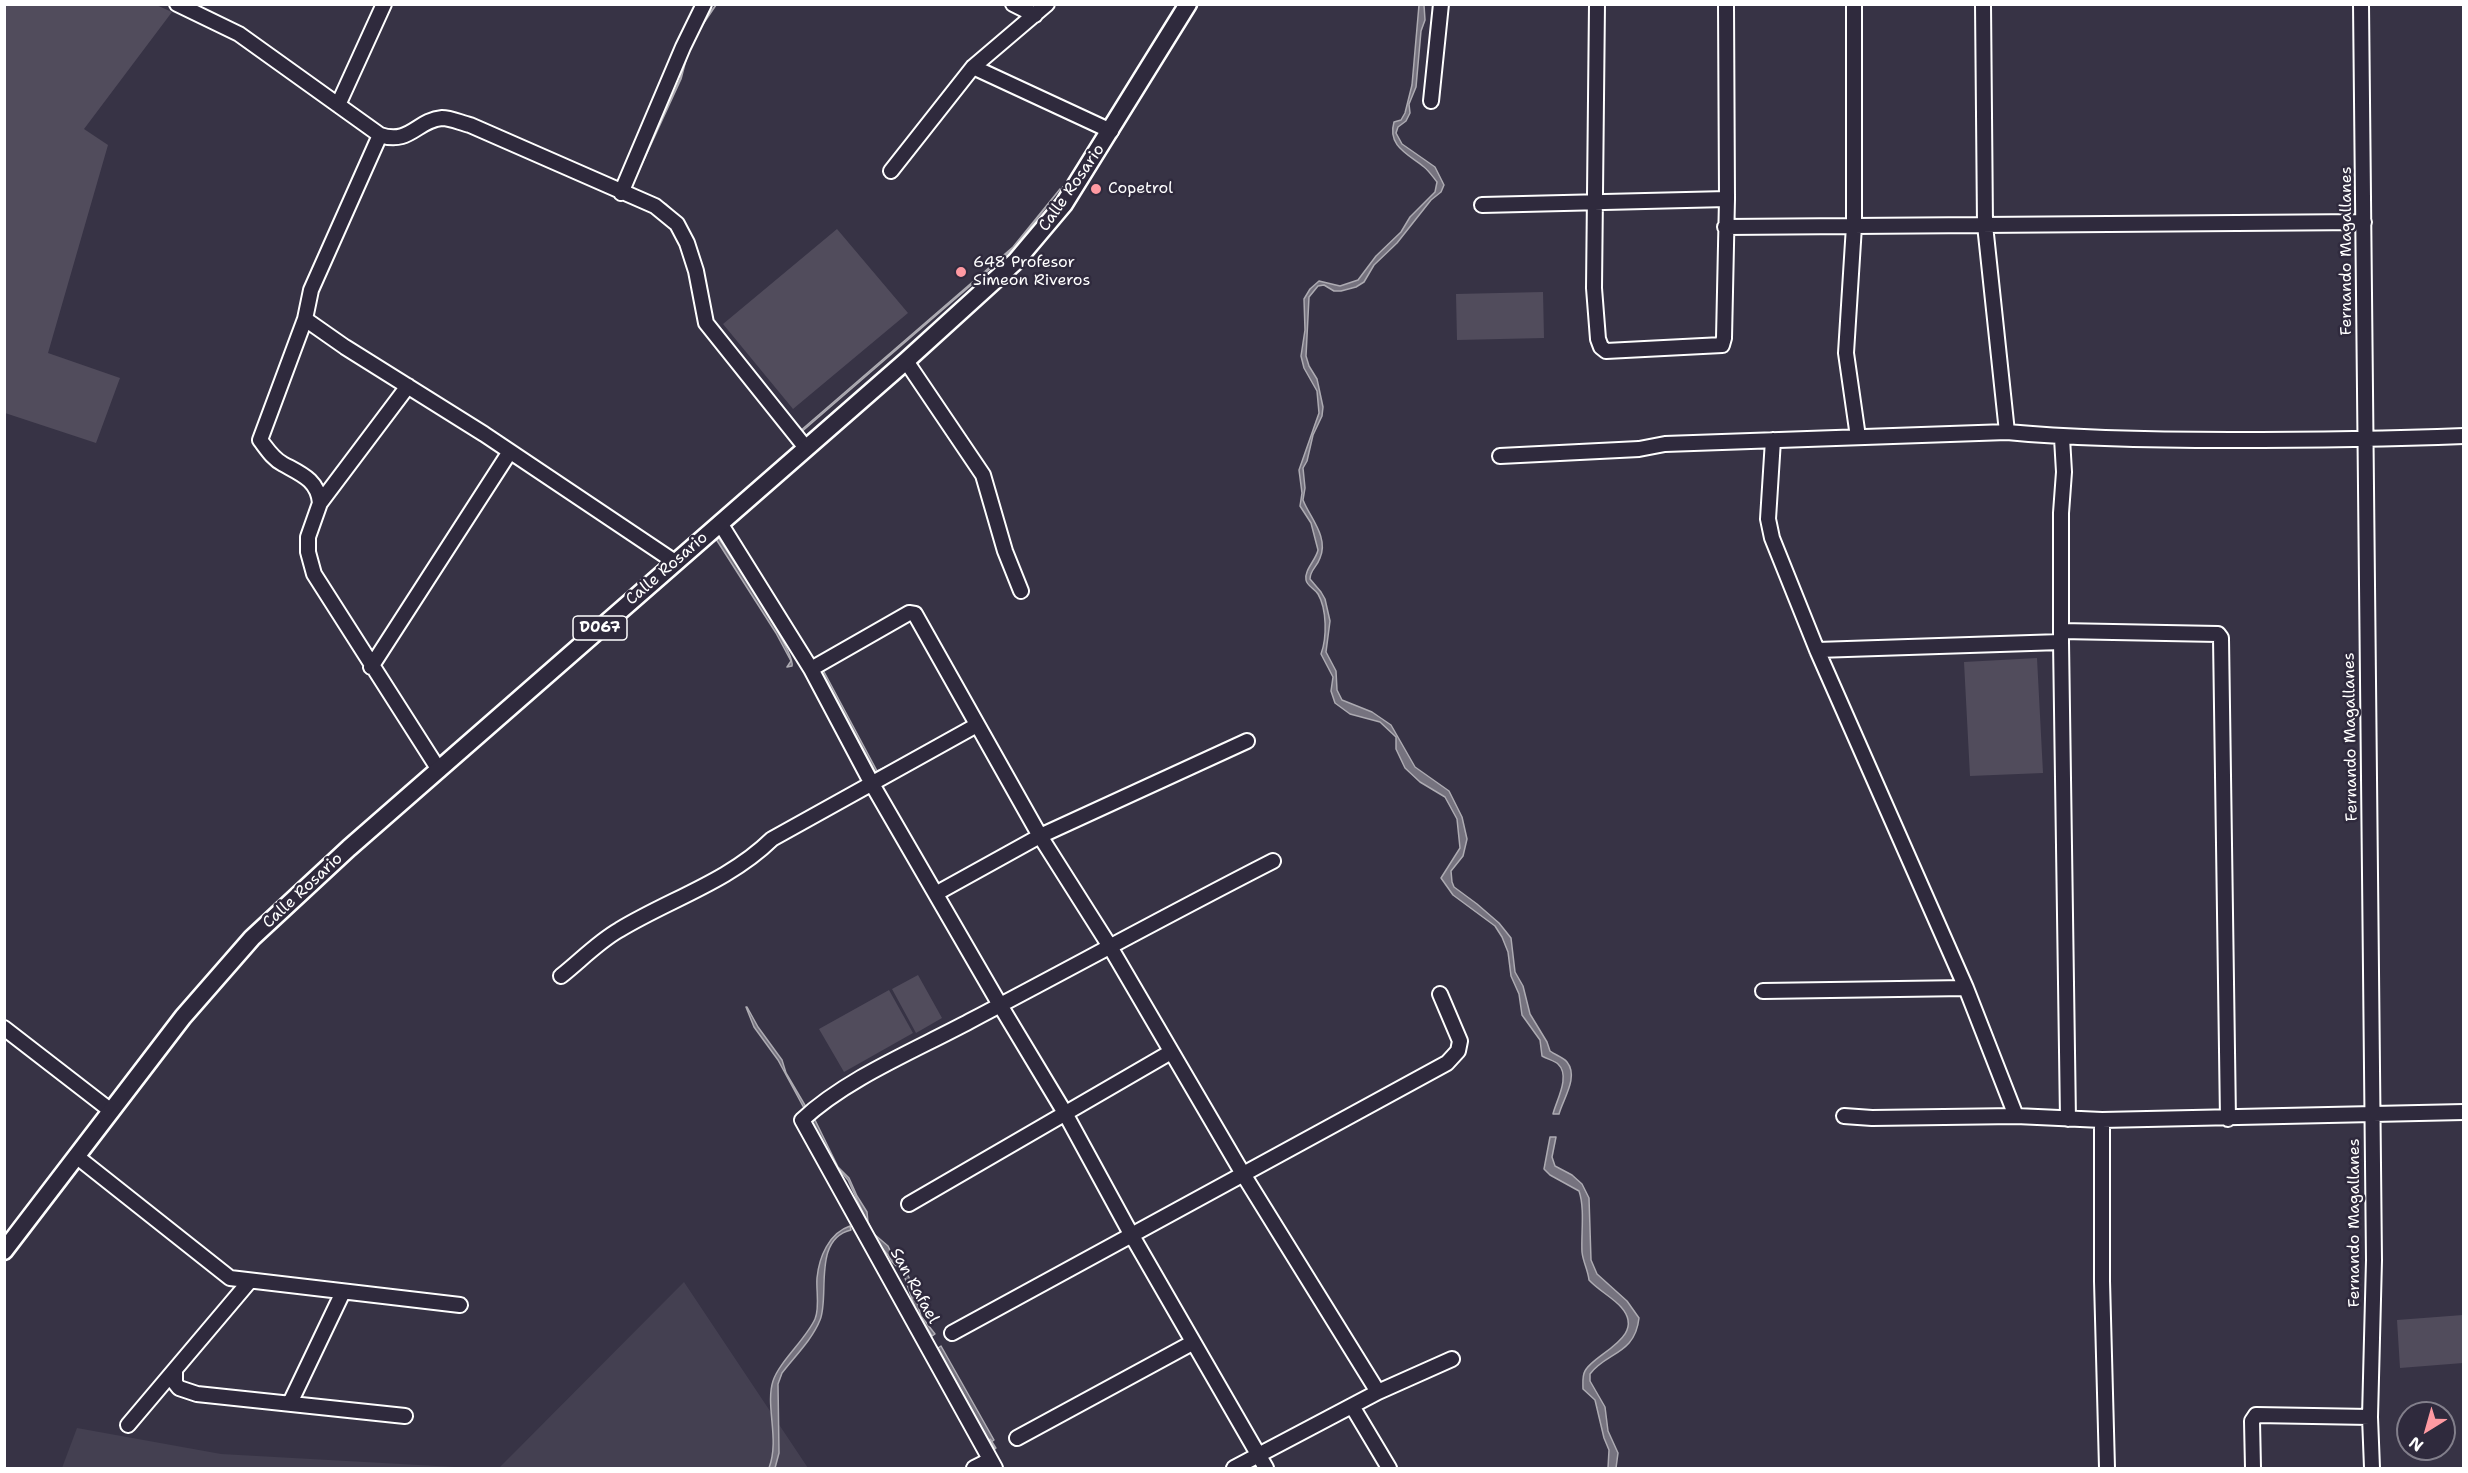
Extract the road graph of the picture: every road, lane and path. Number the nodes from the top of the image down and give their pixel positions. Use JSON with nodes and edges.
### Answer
{"nodes":[{"id":1,"x":177,"y":4,"type":"edge"},
{"id":2,"x":215,"y":4,"type":"edge"},
{"id":3,"x":384,"y":4,"type":"edge"},
{"id":4,"x":704,"y":4,"type":"edge"},
{"id":5,"x":1013,"y":4,"type":"edge"},
{"id":6,"x":1047,"y":4,"type":"edge"},
{"id":7,"x":1188,"y":4,"type":"edge"},
{"id":8,"x":1441,"y":4,"type":"edge"},
{"id":9,"x":1597,"y":4,"type":"edge"},
{"id":10,"x":1726,"y":4,"type":"edge"},
{"id":11,"x":1854,"y":4,"type":"edge"},
{"id":12,"x":1983,"y":4,"type":"edge"},
{"id":13,"x":2361,"y":4,"type":"edge"},
{"id":14,"x":1035,"y":15,"type":"junction"},
{"id":15,"x":209,"y":18,"type":"junction"},
{"id":16,"x":973,"y":67,"type":"junction"},
{"id":17,"x":1431,"y":101,"type":"dead end"},
{"id":18,"x":338,"y":105,"type":"junction"},
{"id":19,"x":1111,"y":131,"type":"junction"},
{"id":20,"x":380,"y":135,"type":"junction"},
{"id":21,"x":891,"y":171,"type":"dead end"},
{"id":22,"x":621,"y":193,"type":"junction"},
{"id":23,"x":1727,"y":200,"type":"junction"},
{"id":24,"x":1595,"y":202,"type":"junction"},
{"id":25,"x":1482,"y":205,"type":"dead end"},
{"id":26,"x":2364,"y":222,"type":"junction"},
{"id":27,"x":1985,"y":225,"type":"junction"},
{"id":28,"x":1854,"y":226,"type":"junction"},
{"id":29,"x":1725,"y":227,"type":"junction"},
{"id":30,"x":305,"y":318,"type":"junction"},
{"id":31,"x":906,"y":361,"type":"junction"},
{"id":32,"x":408,"y":386,"type":"junction"},
{"id":33,"x":2007,"y":432,"type":"junction"},
{"id":34,"x":2463,"y":436,"type":"edge"},
{"id":35,"x":1858,"y":437,"type":"junction"},
{"id":36,"x":2062,"y":438,"type":"junction"},
{"id":37,"x":1773,"y":440,"type":"junction"},
{"id":38,"x":2364,"y":440,"type":"junction"},
{"id":39,"x":806,"y":448,"type":"junction"},
{"id":40,"x":509,"y":453,"type":"junction"},
{"id":41,"x":1500,"y":456,"type":"dead end"},
{"id":42,"x":320,"y":503,"type":"junction"},
{"id":43,"x":720,"y":523,"type":"junction"},
{"id":44,"x":675,"y":562,"type":"junction"},
{"id":45,"x":1022,"y":591,"type":"dead end"},
{"id":46,"x":2061,"y":637,"type":"junction"},
{"id":47,"x":1817,"y":650,"type":"junction"},
{"id":48,"x":371,"y":667,"type":"junction"},
{"id":49,"x":811,"y":669,"type":"junction"},
{"id":50,"x":977,"y":725,"type":"junction"},
{"id":51,"x":1247,"y":741,"type":"dead end"},
{"id":52,"x":439,"y":770,"type":"junction"},
{"id":53,"x":872,"y":784,"type":"junction"},
{"id":54,"x":1040,"y":836,"type":"junction"},
{"id":55,"x":1273,"y":861,"type":"dead end"},
{"id":56,"x":937,"y":893,"type":"junction"},
{"id":57,"x":1109,"y":945,"type":"junction"},
{"id":58,"x":561,"y":976,"type":"dead end"},
{"id":59,"x":1966,"y":988,"type":"junction"},
{"id":60,"x":1763,"y":992,"type":"dead end"},
{"id":61,"x":1440,"y":994,"type":"dead end"},
{"id":62,"x":1000,"y":1005,"type":"junction"},
{"id":63,"x":4,"y":1029,"type":"edge"},
{"id":64,"x":1171,"y":1052,"type":"junction"},
{"id":65,"x":110,"y":1110,"type":"junction"},
{"id":66,"x":2463,"y":1112,"type":"edge"},
{"id":67,"x":1065,"y":1113,"type":"junction"},
{"id":68,"x":2371,"y":1115,"type":"junction"},
{"id":69,"x":1844,"y":1116,"type":"dead end"},
{"id":70,"x":2016,"y":1116,"type":"junction"},
{"id":71,"x":2068,"y":1119,"type":"junction"},
{"id":72,"x":2228,"y":1119,"type":"junction"},
{"id":73,"x":2102,"y":1120,"type":"junction"},
{"id":74,"x":76,"y":1156,"type":"junction"},
{"id":75,"x":1244,"y":1174,"type":"junction"},
{"id":76,"x":909,"y":1204,"type":"dead end"},
{"id":77,"x":1131,"y":1234,"type":"junction"},
{"id":78,"x":4,"y":1251,"type":"edge"},
{"id":79,"x":249,"y":1282,"type":"junction"},
{"id":80,"x":343,"y":1292,"type":"junction"},
{"id":81,"x":460,"y":1305,"type":"dead end"},
{"id":82,"x":952,"y":1333,"type":"dead end"},
{"id":83,"x":1192,"y":1342,"type":"junction"},
{"id":84,"x":1452,"y":1359,"type":"dead end"},
{"id":85,"x":175,"y":1370,"type":"junction"},
{"id":86,"x":1378,"y":1392,"type":"junction"},
{"id":87,"x":290,"y":1403,"type":"junction"},
{"id":88,"x":1352,"y":1406,"type":"junction"},
{"id":89,"x":405,"y":1416,"type":"dead end"},
{"id":90,"x":2370,"y":1417,"type":"junction"},
{"id":91,"x":129,"y":1425,"type":"dead end"},
{"id":92,"x":1017,"y":1438,"type":"dead end"},
{"id":93,"x":1258,"y":1455,"type":"junction"},
{"id":94,"x":993,"y":1464,"type":"edge"},
{"id":95,"x":974,"y":1468,"type":"edge"},
{"id":96,"x":1233,"y":1468,"type":"edge"},
{"id":97,"x":1266,"y":1468,"type":"edge"},
{"id":98,"x":1389,"y":1468,"type":"edge"},
{"id":99,"x":2107,"y":1468,"type":"edge"},
{"id":100,"x":2253,"y":1468,"type":"edge"},
{"id":101,"x":2372,"y":1468,"type":"edge"}],
"edges":[{"from":1,"to":15,"type":"street"},
{"from":2,"to":15,"type":"street"},
{"from":3,"to":18,"type":"street"},
{"from":4,"to":22,"type":"street"},
{"from":5,"to":14,"type":"street"},
{"from":6,"to":14,"type":"street"},
{"from":7,"to":19,"type":"main road","name":"Calle Rosario","number":"D067"},
{"from":8,"to":17,"type":"street"},
{"from":9,"to":24,"type":"street"},
{"from":10,"to":23,"type":"street"},
{"from":11,"to":28,"type":"street"},
{"from":12,"to":27,"type":"street"},
{"from":13,"to":26,"type":"street","name":"Fernando Magallanes"},
{"from":14,"to":16,"type":"street"},
{"from":15,"to":18,"type":"street"},
{"from":16,"to":19,"type":"street"},
{"from":16,"to":21,"type":"street"},
{"from":18,"to":20,"type":"street"},
{"from":19,"to":31,"type":"main road","name":"Calle Rosario","number":"D067"},
{"from":20,"to":22,"type":"street"},
{"from":20,"to":30,"type":"street"},
{"from":22,"to":39,"type":"street"},
{"from":23,"to":24,"type":"street"},
{"from":23,"to":29,"type":"street"},
{"from":24,"to":25,"type":"street"},
{"from":24,"to":29,"type":"street"},
{"from":26,"to":27,"type":"street"},
{"from":26,"to":38,"type":"street","name":"Fernando Magallanes"},
{"from":27,"to":28,"type":"street"},
{"from":27,"to":33,"type":"street"},
{"from":28,"to":29,"type":"street"},
{"from":28,"to":35,"type":"street"},
{"from":30,"to":32,"type":"street"},
{"from":30,"to":42,"type":"street"},
{"from":31,"to":39,"type":"main road","name":"Calle Rosario","number":"D067"},
{"from":31,"to":45,"type":"street"},
{"from":32,"to":40,"type":"street"},
{"from":32,"to":42,"type":"street"},
{"from":33,"to":35,"type":"street"},
{"from":33,"to":36,"type":"street"},
{"from":34,"to":38,"type":"street"},
{"from":35,"to":37,"type":"street"},
{"from":36,"to":38,"type":"street"},
{"from":36,"to":46,"type":"street"},
{"from":37,"to":41,"type":"street"},
{"from":37,"to":47,"type":"street"},
{"from":38,"to":68,"type":"street","name":"Fernando Magallanes"},
{"from":39,"to":43,"type":"main road","name":"Calle Rosario","number":"D067"},
{"from":40,"to":44,"type":"street"},
{"from":40,"to":48,"type":"street"},
{"from":42,"to":48,"type":"street"},
{"from":43,"to":44,"type":"main road","name":"Calle Rosario","number":"D067"},
{"from":43,"to":49,"type":"street"},
{"from":44,"to":52,"type":"main road","name":"Calle Rosario","number":"D067"},
{"from":46,"to":47,"type":"street"},
{"from":46,"to":71,"type":"street"},
{"from":46,"to":72,"type":"street"},
{"from":47,"to":59,"type":"street"},
{"from":48,"to":52,"type":"street"},
{"from":49,"to":50,"type":"street"},
{"from":49,"to":53,"type":"street"},
{"from":50,"to":53,"type":"street"},
{"from":50,"to":54,"type":"street"},
{"from":51,"to":54,"type":"street"},
{"from":52,"to":65,"type":"main road","name":"Calle Rosario","number":"D067"},
{"from":53,"to":56,"type":"street"},
{"from":53,"to":58,"type":"street"},
{"from":54,"to":56,"type":"street"},
{"from":54,"to":57,"type":"street"},
{"from":55,"to":57,"type":"street"},
{"from":56,"to":62,"type":"street"},
{"from":57,"to":62,"type":"street"},
{"from":57,"to":64,"type":"street"},
{"from":59,"to":60,"type":"street"},
{"from":59,"to":70,"type":"street"},
{"from":61,"to":75,"type":"street"},
{"from":62,"to":67,"type":"street"},
{"from":62,"to":94,"type":"street","name":"San Rafael"},
{"from":63,"to":65,"type":"street"},
{"from":64,"to":67,"type":"street"},
{"from":64,"to":75,"type":"street"},
{"from":65,"to":74,"type":"main road","name":"Calle Rosario","number":"D067"},
{"from":66,"to":68,"type":"street"},
{"from":67,"to":76,"type":"street"},
{"from":67,"to":77,"type":"street"},
{"from":68,"to":72,"type":"street"},
{"from":68,"to":90,"type":"street","name":"Fernando Magallanes"},
{"from":69,"to":70,"type":"street"},
{"from":70,"to":71,"type":"street"},
{"from":71,"to":73,"type":"street"},
{"from":72,"to":73,"type":"street"},
{"from":73,"to":99,"type":"street"},
{"from":74,"to":78,"type":"main road","name":"Calle Rosario","number":"D067"},
{"from":74,"to":79,"type":"street"},
{"from":75,"to":77,"type":"street"},
{"from":75,"to":86,"type":"street"},
{"from":77,"to":82,"type":"street"},
{"from":77,"to":83,"type":"street"},
{"from":79,"to":80,"type":"street"},
{"from":79,"to":85,"type":"street"},
{"from":80,"to":81,"type":"street"},
{"from":80,"to":87,"type":"street"},
{"from":83,"to":92,"type":"street"},
{"from":83,"to":93,"type":"street"},
{"from":84,"to":86,"type":"street"},
{"from":85,"to":87,"type":"street"},
{"from":85,"to":91,"type":"street"},
{"from":86,"to":88,"type":"street"},
{"from":87,"to":89,"type":"street"},
{"from":88,"to":93,"type":"street"},
{"from":88,"to":98,"type":"street"},
{"from":90,"to":100,"type":"street"},
{"from":90,"to":101,"type":"street","name":"Fernando Magallanes"},
{"from":93,"to":96,"type":"street"},
{"from":93,"to":97,"type":"street"},
{"from":94,"to":95,"type":"street"}]}
